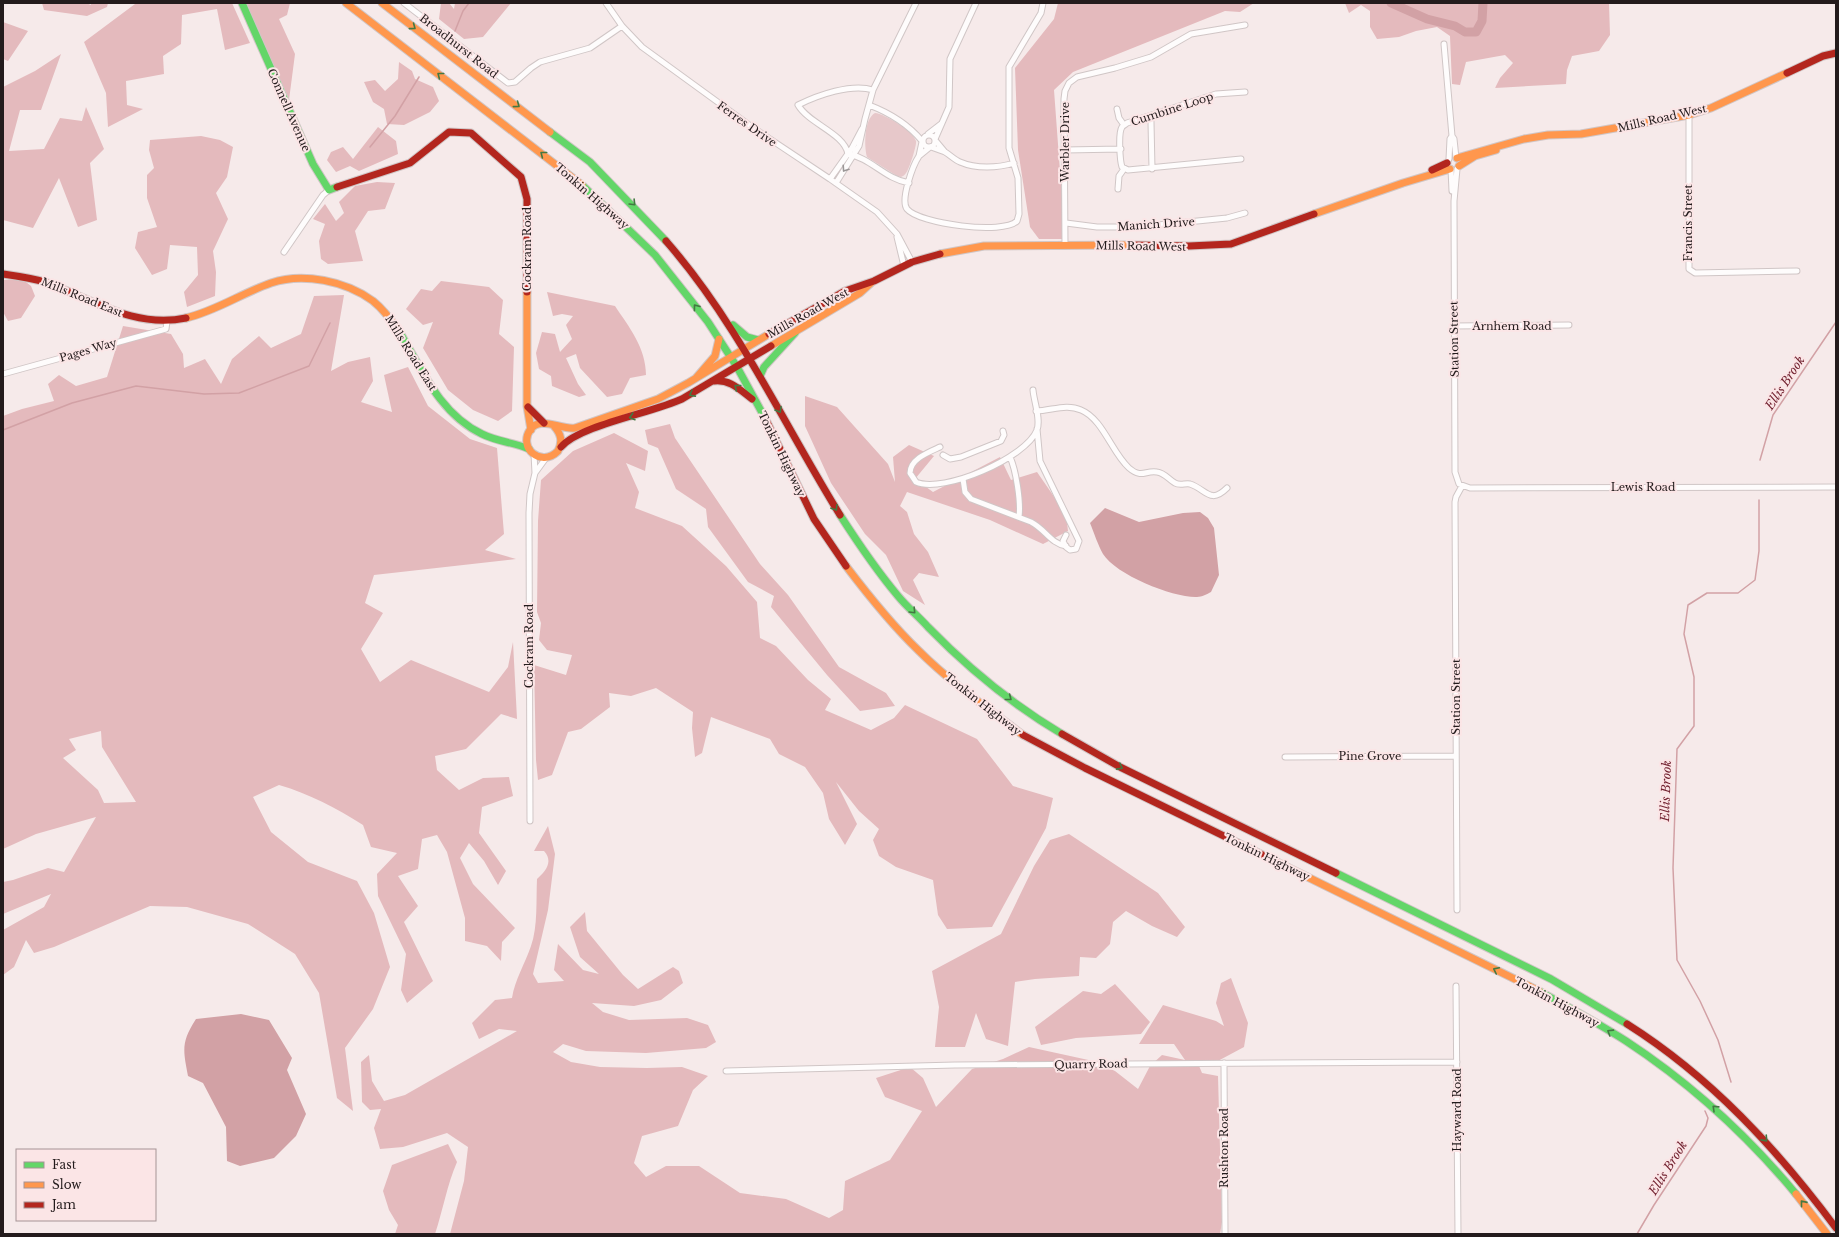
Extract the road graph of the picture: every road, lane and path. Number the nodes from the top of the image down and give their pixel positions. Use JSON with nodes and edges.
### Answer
{"nodes":[{"id":1,"x":240,"y":3,"type":"edge"},
{"id":2,"x":346,"y":3,"type":"edge"},
{"id":3,"x":382,"y":3,"type":"edge"},
{"id":4,"x":404,"y":3,"type":"edge"},
{"id":5,"x":606,"y":3,"type":"edge"},
{"id":6,"x":916,"y":3,"type":"edge"},
{"id":7,"x":976,"y":3,"type":"edge"},
{"id":8,"x":1043,"y":3,"type":"edge"},
{"id":9,"x":1245,"y":25,"type":"dead end"},
{"id":10,"x":622,"y":26,"type":"junction"},
{"id":11,"x":1444,"y":44,"type":"dead end"},
{"id":12,"x":1836,"y":53,"type":"edge"},
{"id":13,"x":874,"y":90,"type":"junction"},
{"id":14,"x":1244,"y":92,"type":"dead end"},
{"id":15,"x":869,"y":105,"type":"junction"},
{"id":16,"x":1117,"y":109,"type":"dead end"},
{"id":17,"x":1689,"y":115,"type":"junction"},
{"id":18,"x":1150,"y":116,"type":"junction"},
{"id":19,"x":941,"y":124,"type":"junction"},
{"id":20,"x":1124,"y":125,"type":"junction"},
{"id":21,"x":862,"y":129,"type":"junction"},
{"id":22,"x":913,"y":129,"type":"junction"},
{"id":23,"x":928,"y":134,"type":"junction"},
{"id":24,"x":935,"y":139,"type":"junction"},
{"id":25,"x":922,"y":142,"type":"junction"},
{"id":26,"x":930,"y":147,"type":"junction"},
{"id":27,"x":1121,"y":149,"type":"junction"},
{"id":28,"x":1065,"y":150,"type":"junction"},
{"id":29,"x":945,"y":152,"type":"junction"},
{"id":30,"x":848,"y":154,"type":"junction"},
{"id":31,"x":854,"y":155,"type":"junction"},
{"id":32,"x":919,"y":156,"type":"junction"},
{"id":33,"x":1241,"y":159,"type":"dead end"},
{"id":34,"x":1014,"y":163,"type":"junction"},
{"id":35,"x":1453,"y":164,"type":"junction"},
{"id":36,"x":1124,"y":169,"type":"junction"},
{"id":37,"x":1152,"y":169,"type":"junction"},
{"id":38,"x":830,"y":179,"type":"junction"},
{"id":39,"x":836,"y":183,"type":"junction"},
{"id":40,"x":908,"y":183,"type":"junction"},
{"id":41,"x":1118,"y":189,"type":"dead end"},
{"id":42,"x":329,"y":190,"type":"junction"},
{"id":43,"x":1245,"y":213,"type":"dead end"},
{"id":44,"x":1066,"y":223,"type":"junction"},
{"id":45,"x":897,"y":234,"type":"junction"},
{"id":46,"x":1065,"y":246,"type":"junction"},
{"id":47,"x":284,"y":252,"type":"dead end"},
{"id":48,"x":912,"y":262,"type":"junction"},
{"id":49,"x":904,"y":266,"type":"junction"},
{"id":50,"x":1797,"y":271,"type":"dead end"},
{"id":51,"x":3,"y":274,"type":"edge"},
{"id":52,"x":874,"y":280,"type":"junction"},
{"id":53,"x":721,"y":312,"type":"junction"},
{"id":54,"x":167,"y":321,"type":"junction"},
{"id":55,"x":1569,"y":325,"type":"dead end"},
{"id":56,"x":1454,"y":326,"type":"junction"},
{"id":57,"x":795,"y":333,"type":"junction"},
{"id":58,"x":719,"y":338,"type":"junction"},
{"id":59,"x":758,"y":340,"type":"junction"},
{"id":60,"x":744,"y":349,"type":"junction"},
{"id":61,"x":731,"y":357,"type":"junction"},
{"id":62,"x":750,"y":360,"type":"junction"},
{"id":63,"x":737,"y":367,"type":"junction"},
{"id":64,"x":3,"y":374,"type":"edge"},
{"id":65,"x":760,"y":376,"type":"junction"},
{"id":66,"x":696,"y":378,"type":"junction"},
{"id":67,"x":714,"y":381,"type":"junction"},
{"id":68,"x":1033,"y":390,"type":"dead end"},
{"id":69,"x":756,"y":402,"type":"junction"},
{"id":70,"x":528,"y":406,"type":"junction"},
{"id":71,"x":1036,"y":411,"type":"junction"},
{"id":72,"x":544,"y":423,"type":"junction"},
{"id":73,"x":554,"y":426,"type":"junction"},
{"id":74,"x":1037,"y":428,"type":"junction"},
{"id":75,"x":530,"y":431,"type":"junction"},
{"id":76,"x":1003,"y":431,"type":"dead end"},
{"id":77,"x":514,"y":442,"type":"junction"},
{"id":78,"x":940,"y":447,"type":"dead end"},
{"id":79,"x":559,"y":450,"type":"junction"},
{"id":80,"x":532,"y":452,"type":"junction"},
{"id":81,"x":943,"y":455,"type":"dead end"},
{"id":82,"x":1010,"y":457,"type":"junction"},
{"id":83,"x":546,"y":458,"type":"junction"},
{"id":84,"x":535,"y":473,"type":"junction"},
{"id":85,"x":963,"y":478,"type":"junction"},
{"id":86,"x":1462,"y":486,"type":"junction"},
{"id":87,"x":1836,"y":487,"type":"edge"},
{"id":88,"x":1227,"y":488,"type":"dead end"},
{"id":89,"x":1019,"y":517,"type":"junction"},
{"id":90,"x":1066,"y":535,"type":"dead end"},
{"id":91,"x":1066,"y":546,"type":"junction"},
{"id":92,"x":1456,"y":756,"type":"junction"},
{"id":93,"x":1285,"y":757,"type":"dead end"},
{"id":94,"x":530,"y":821,"type":"dead end"},
{"id":95,"x":1457,"y":910,"type":"dead end"},
{"id":96,"x":1456,"y":986,"type":"dead end"},
{"id":97,"x":1457,"y":1062,"type":"junction"},
{"id":98,"x":1224,"y":1063,"type":"junction"},
{"id":99,"x":726,"y":1071,"type":"dead end"},
{"id":100,"x":1820,"y":1205,"type":"junction"},
{"id":101,"x":1836,"y":1222,"type":"edge"},
{"id":102,"x":1836,"y":1228,"type":"edge"},
{"id":103,"x":1225,"y":1234,"type":"edge"},
{"id":104,"x":1458,"y":1234,"type":"edge"},
{"id":105,"x":1828,"y":1234,"type":"edge"}],
"edges":[{"from":1,"to":42,"type":"main road","name":"Connell Avenue"},
{"from":58,"to":2,"type":"main road","name":"Tonkin Highway","one_way":true},
{"from":3,"to":53,"type":"main road","name":"Tonkin Highway","one_way":true},
{"from":4,"to":10,"type":"street","name":"Broadhurst Road"},
{"from":5,"to":10,"type":"street","name":"Ferres Drive"},
{"from":6,"to":13,"type":"street"},
{"from":7,"to":19,"type":"street"},
{"from":8,"to":34,"type":"street"},
{"from":9,"to":28,"type":"street","name":"Warbler Drive"},
{"from":10,"to":38,"type":"street","name":"Ferres Drive"},
{"from":11,"to":35,"type":"street","name":"Station Street"},
{"from":12,"to":17,"type":"main road","name":"Mills Road West"},
{"from":13,"to":15,"type":"street"},
{"from":13,"to":30,"type":"street"},
{"from":14,"to":18,"type":"street","name":"Cumbine Loop"},
{"from":15,"to":21,"type":"street"},
{"from":15,"to":22,"type":"street"},
{"from":16,"to":20,"type":"street","name":"Cumbine Loop"},
{"from":17,"to":35,"type":"main road","name":"Mills Road West"},
{"from":17,"to":50,"type":"street","name":"Francis Street"},
{"from":18,"to":20,"type":"street","name":"Cumbine Loop"},
{"from":18,"to":37,"type":"street"},
{"from":19,"to":23,"type":"street"},
{"from":19,"to":24,"type":"street"},
{"from":20,"to":27,"type":"street","name":"Cumbine Loop"},
{"from":21,"to":30,"type":"street"},
{"from":21,"to":31,"type":"street"},
{"from":22,"to":23,"type":"street"},
{"from":22,"to":25,"type":"street"},
{"from":23,"to":24,"type":"street"},
{"from":23,"to":25,"type":"street"},
{"from":24,"to":26,"type":"street"},
{"from":24,"to":29,"type":"street"},
{"from":25,"to":26,"type":"street"},
{"from":25,"to":32,"type":"street"},
{"from":26,"to":29,"type":"street"},
{"from":26,"to":32,"type":"street"},
{"from":27,"to":28,"type":"street"},
{"from":27,"to":36,"type":"street","name":"Cumbine Loop"},
{"from":28,"to":44,"type":"street","name":"Warbler Drive"},
{"from":29,"to":34,"type":"street"},
{"from":30,"to":31,"type":"street"},
{"from":30,"to":38,"type":"street"},
{"from":31,"to":39,"type":"street","one_way":true},
{"from":31,"to":40,"type":"street"},
{"from":32,"to":40,"type":"street"},
{"from":33,"to":37,"type":"street"},
{"from":34,"to":40,"type":"street"},
{"from":35,"to":46,"type":"main road","name":"Mills Road West"},
{"from":35,"to":56,"type":"street","name":"Station Street"},
{"from":36,"to":37,"type":"street"},
{"from":36,"to":41,"type":"street","name":"Cumbine Loop"},
{"from":38,"to":39,"type":"street","name":"Ferres Drive"},
{"from":39,"to":45,"type":"street","name":"Ferres Drive"},
{"from":42,"to":47,"type":"street"},
{"from":42,"to":70,"type":"main road","name":"Cockram Road"},
{"from":43,"to":44,"type":"street","name":"Manich Drive"},
{"from":44,"to":46,"type":"street","name":"Warbler Drive"},
{"from":45,"to":48,"type":"street","name":"Ferres Drive"},
{"from":45,"to":49,"type":"street","name":"Ferres Drive"},
{"from":46,"to":48,"type":"main road","name":"Mills Road West"},
{"from":48,"to":49,"type":"main road","name":"Mills Road West"},
{"from":49,"to":52,"type":"main road","name":"Mills Road West"},
{"from":51,"to":54,"type":"main road","name":"Mills Road East"},
{"from":52,"to":57,"type":"main road","name":"Mills Road West"},
{"from":52,"to":59,"type":"main road","name":"Mills Road West"},
{"from":53,"to":59,"type":"main road"},
{"from":53,"to":60,"type":"main road","name":"Tonkin Highway"},
{"from":54,"to":64,"type":"street","name":"Pages Way"},
{"from":54,"to":77,"type":"main road","name":"Mills Road East"},
{"from":55,"to":56,"type":"street","name":"Arnhem Road"},
{"from":56,"to":86,"type":"street","name":"Station Street"},
{"from":57,"to":62,"type":"main road","name":"Mills Road West"},
{"from":57,"to":65,"type":"main road"},
{"from":58,"to":61,"type":"main road","name":"Tonkin Highway"},
{"from":58,"to":66,"type":"main road"},
{"from":59,"to":60,"type":"main road","name":"Mills Road West"},
{"from":60,"to":61,"type":"main road"},
{"from":60,"to":62,"type":"main road","name":"Tonkin Highway"},
{"from":61,"to":63,"type":"main road","name":"Tonkin Highway"},
{"from":61,"to":66,"type":"main road"},
{"from":62,"to":63,"type":"main road"},
{"from":62,"to":65,"type":"main road","name":"Tonkin Highway"},
{"from":63,"to":67,"type":"main road"},
{"from":63,"to":69,"type":"main road","name":"Tonkin Highway"},
{"from":65,"to":100,"type":"main road","name":"Tonkin Highway","one_way":true},
{"from":66,"to":73,"type":"main road"},
{"from":69,"to":67,"type":"main road","one_way":true},
{"from":67,"to":79,"type":"main road","one_way":true},
{"from":68,"to":71,"type":"street"},
{"from":105,"to":69,"type":"main road","name":"Tonkin Highway","one_way":true},
{"from":70,"to":72,"type":"main road"},
{"from":70,"to":75,"type":"main road","name":"Cockram Road"},
{"from":71,"to":74,"type":"street"},
{"from":71,"to":88,"type":"street"},
{"from":72,"to":73,"type":"main road"},
{"from":72,"to":75,"type":"main road"},
{"from":73,"to":79,"type":"main road"},
{"from":74,"to":82,"type":"street"},
{"from":74,"to":91,"type":"street"},
{"from":75,"to":77,"type":"main road"},
{"from":75,"to":80,"type":"main road"},
{"from":76,"to":81,"type":"street"},
{"from":77,"to":80,"type":"main road","name":"Mills Road East"},
{"from":78,"to":85,"type":"street"},
{"from":79,"to":83,"type":"main road"},
{"from":80,"to":83,"type":"main road"},
{"from":80,"to":84,"type":"street","name":"Cockram Road"},
{"from":82,"to":85,"type":"street"},
{"from":82,"to":89,"type":"street"},
{"from":83,"to":84,"type":"street","name":"Cockram Road"},
{"from":84,"to":94,"type":"street","name":"Cockram Road"},
{"from":85,"to":89,"type":"street"},
{"from":86,"to":87,"type":"street","name":"Lewis Road"},
{"from":86,"to":92,"type":"street","name":"Station Street"},
{"from":89,"to":91,"type":"street"},
{"from":90,"to":91,"type":"street"},
{"from":92,"to":93,"type":"street","name":"Pine Grove"},
{"from":92,"to":95,"type":"street","name":"Station Street"},
{"from":96,"to":97,"type":"street","name":"Hayward Road"},
{"from":97,"to":98,"type":"street","name":"Quarry Road"},
{"from":97,"to":104,"type":"street","name":"Hayward Road"},
{"from":98,"to":99,"type":"street","name":"Quarry Road"},
{"from":98,"to":103,"type":"street","name":"Rushton Road"},
{"from":100,"to":101,"type":"main road"},
{"from":100,"to":102,"type":"main road","name":"Tonkin Highway"}]}
